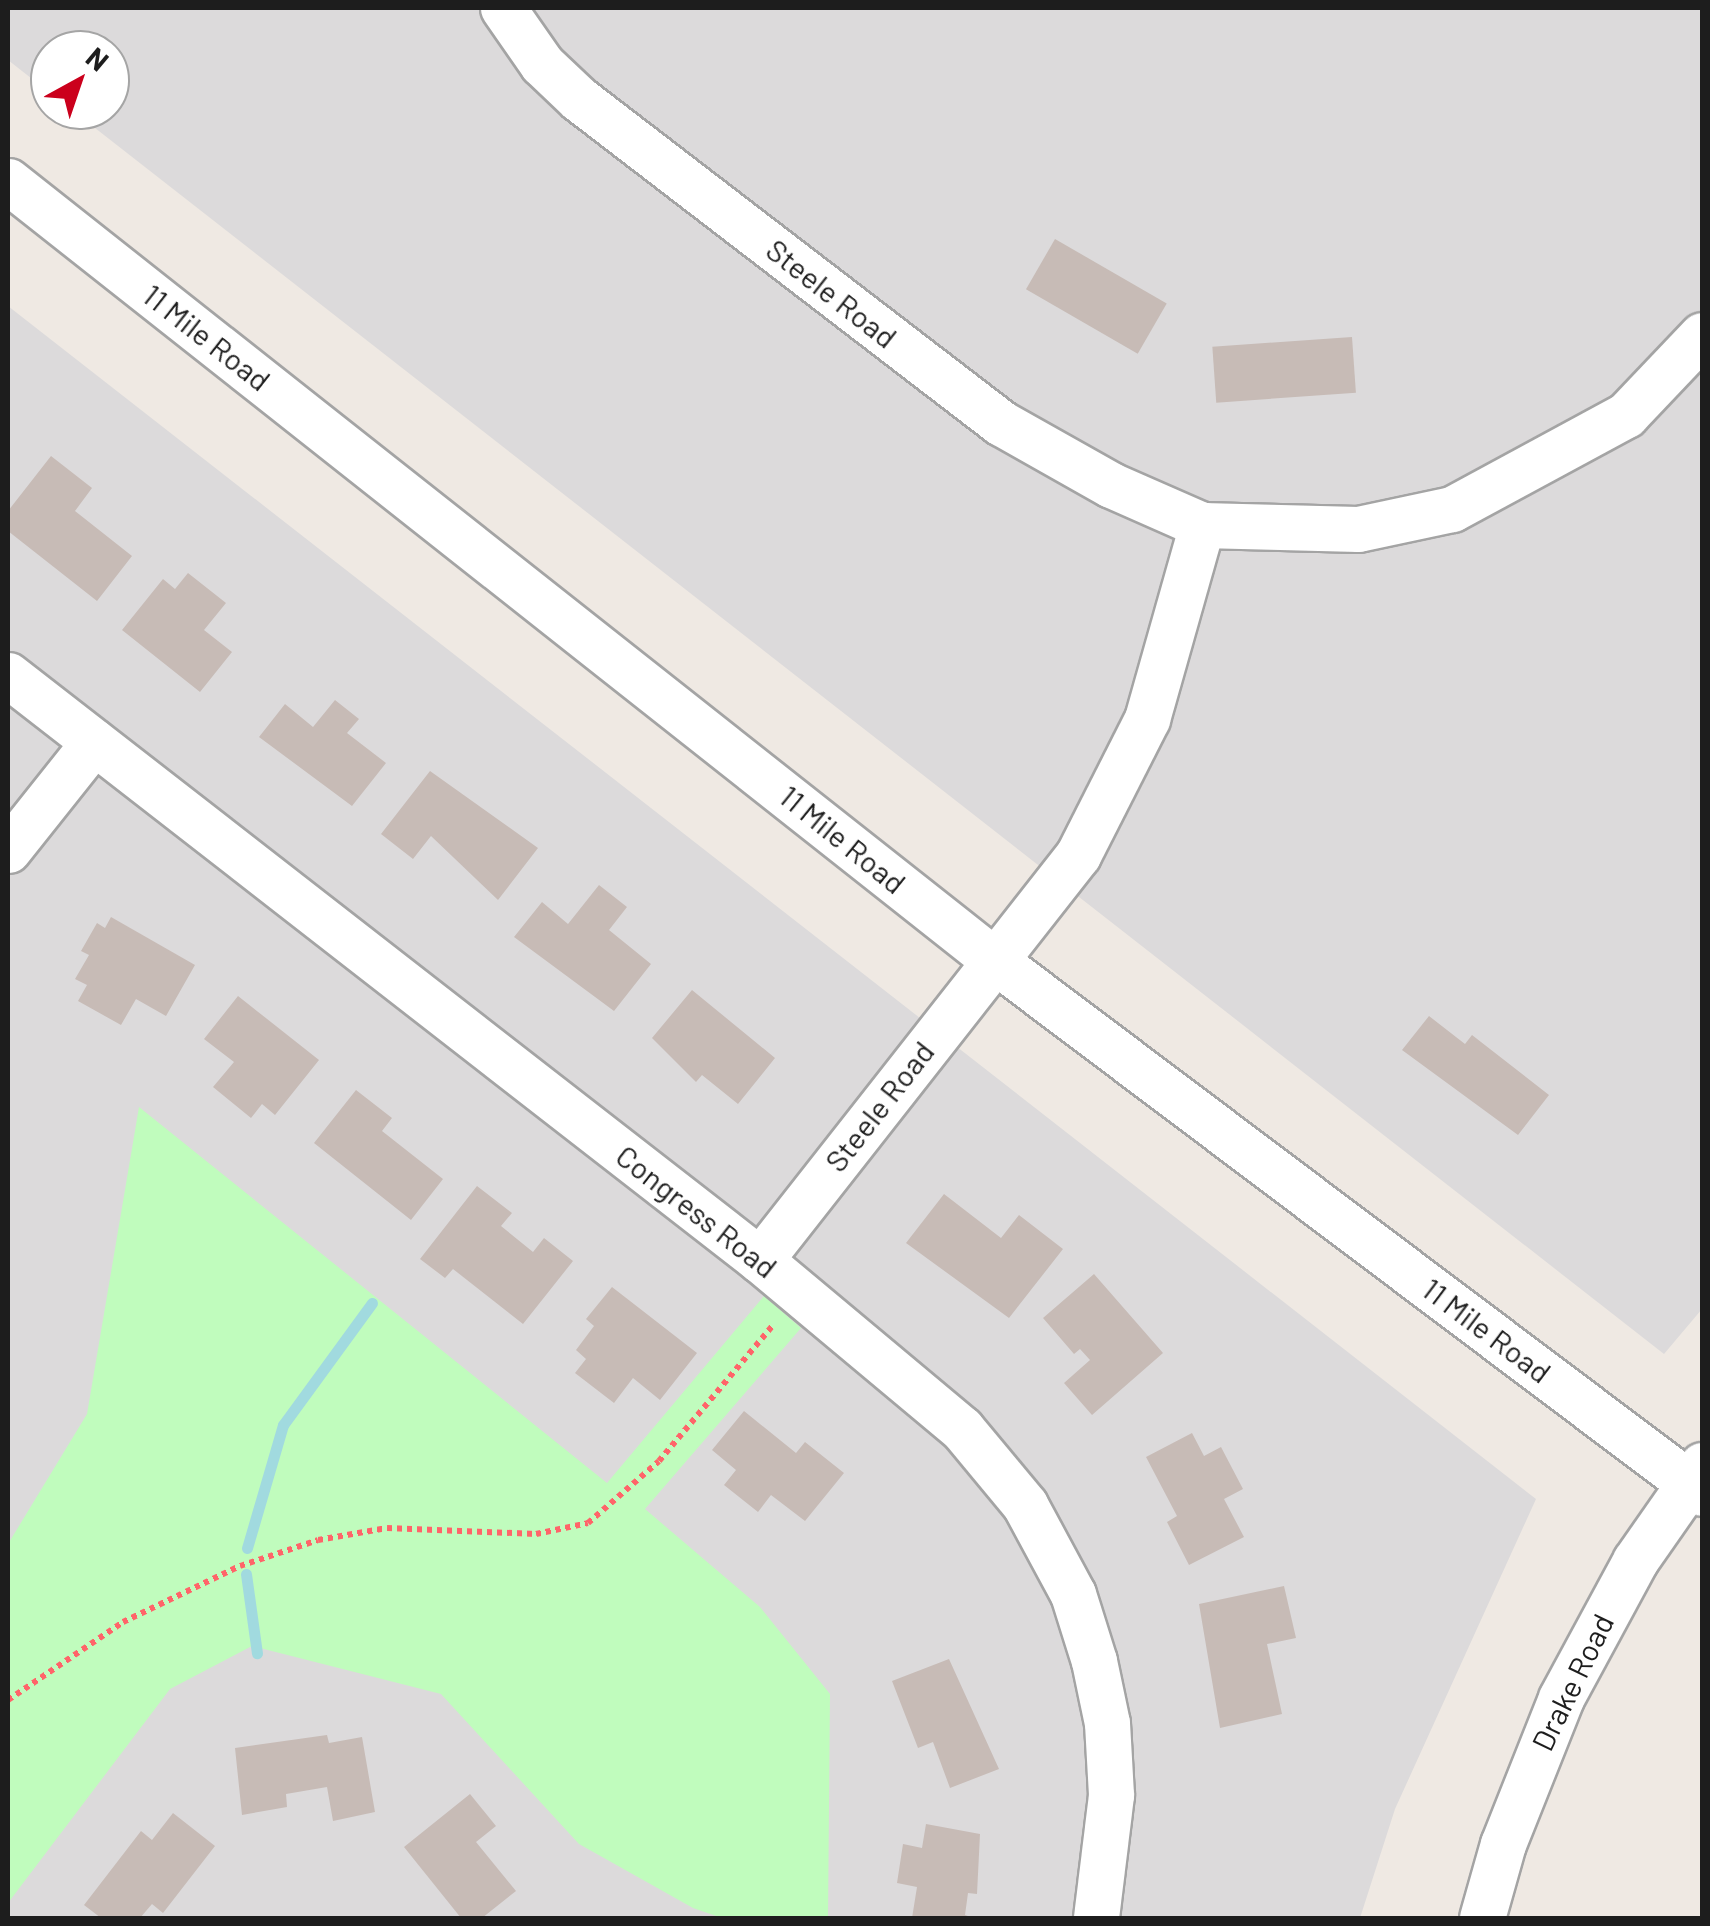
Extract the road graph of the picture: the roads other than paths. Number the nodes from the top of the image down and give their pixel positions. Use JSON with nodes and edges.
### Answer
{"nodes":[{"id":1,"x":503,"y":8,"type":"edge"},
{"id":2,"x":8,"y":181,"type":"edge"},
{"id":3,"x":1702,"y":335,"type":"edge"},
{"id":4,"x":1202,"y":524,"type":"junction"},
{"id":5,"x":8,"y":675,"type":"edge"},
{"id":6,"x":94,"y":742,"type":"junction"},
{"id":7,"x":8,"y":850,"type":"edge"},
{"id":8,"x":994,"y":960,"type":"junction"},
{"id":9,"x":760,"y":1260,"type":"junction"},
{"id":10,"x":1698,"y":1480,"type":"edge"},
{"id":11,"x":1096,"y":1918,"type":"edge"},
{"id":12,"x":1482,"y":1918,"type":"edge"}],
"edges":[{"from":1,"to":4,"type":"street","name":"Steele Road"},
{"from":2,"to":8,"type":"street","name":"11 Mile Road"},
{"from":3,"to":4,"type":"street","name":"Steele Road"},
{"from":4,"to":8,"type":"street","name":"Steele Road"},
{"from":5,"to":6,"type":"street","name":"Congress Road"},
{"from":6,"to":7,"type":"street"},
{"from":6,"to":9,"type":"street","name":"Congress Road"},
{"from":8,"to":9,"type":"street","name":"Steele Road"},
{"from":8,"to":10,"type":"street","name":"11 Mile Road"},
{"from":9,"to":11,"type":"street","name":"Congress Road"},
{"from":10,"to":12,"type":"street","name":"Drake Road"}]}
